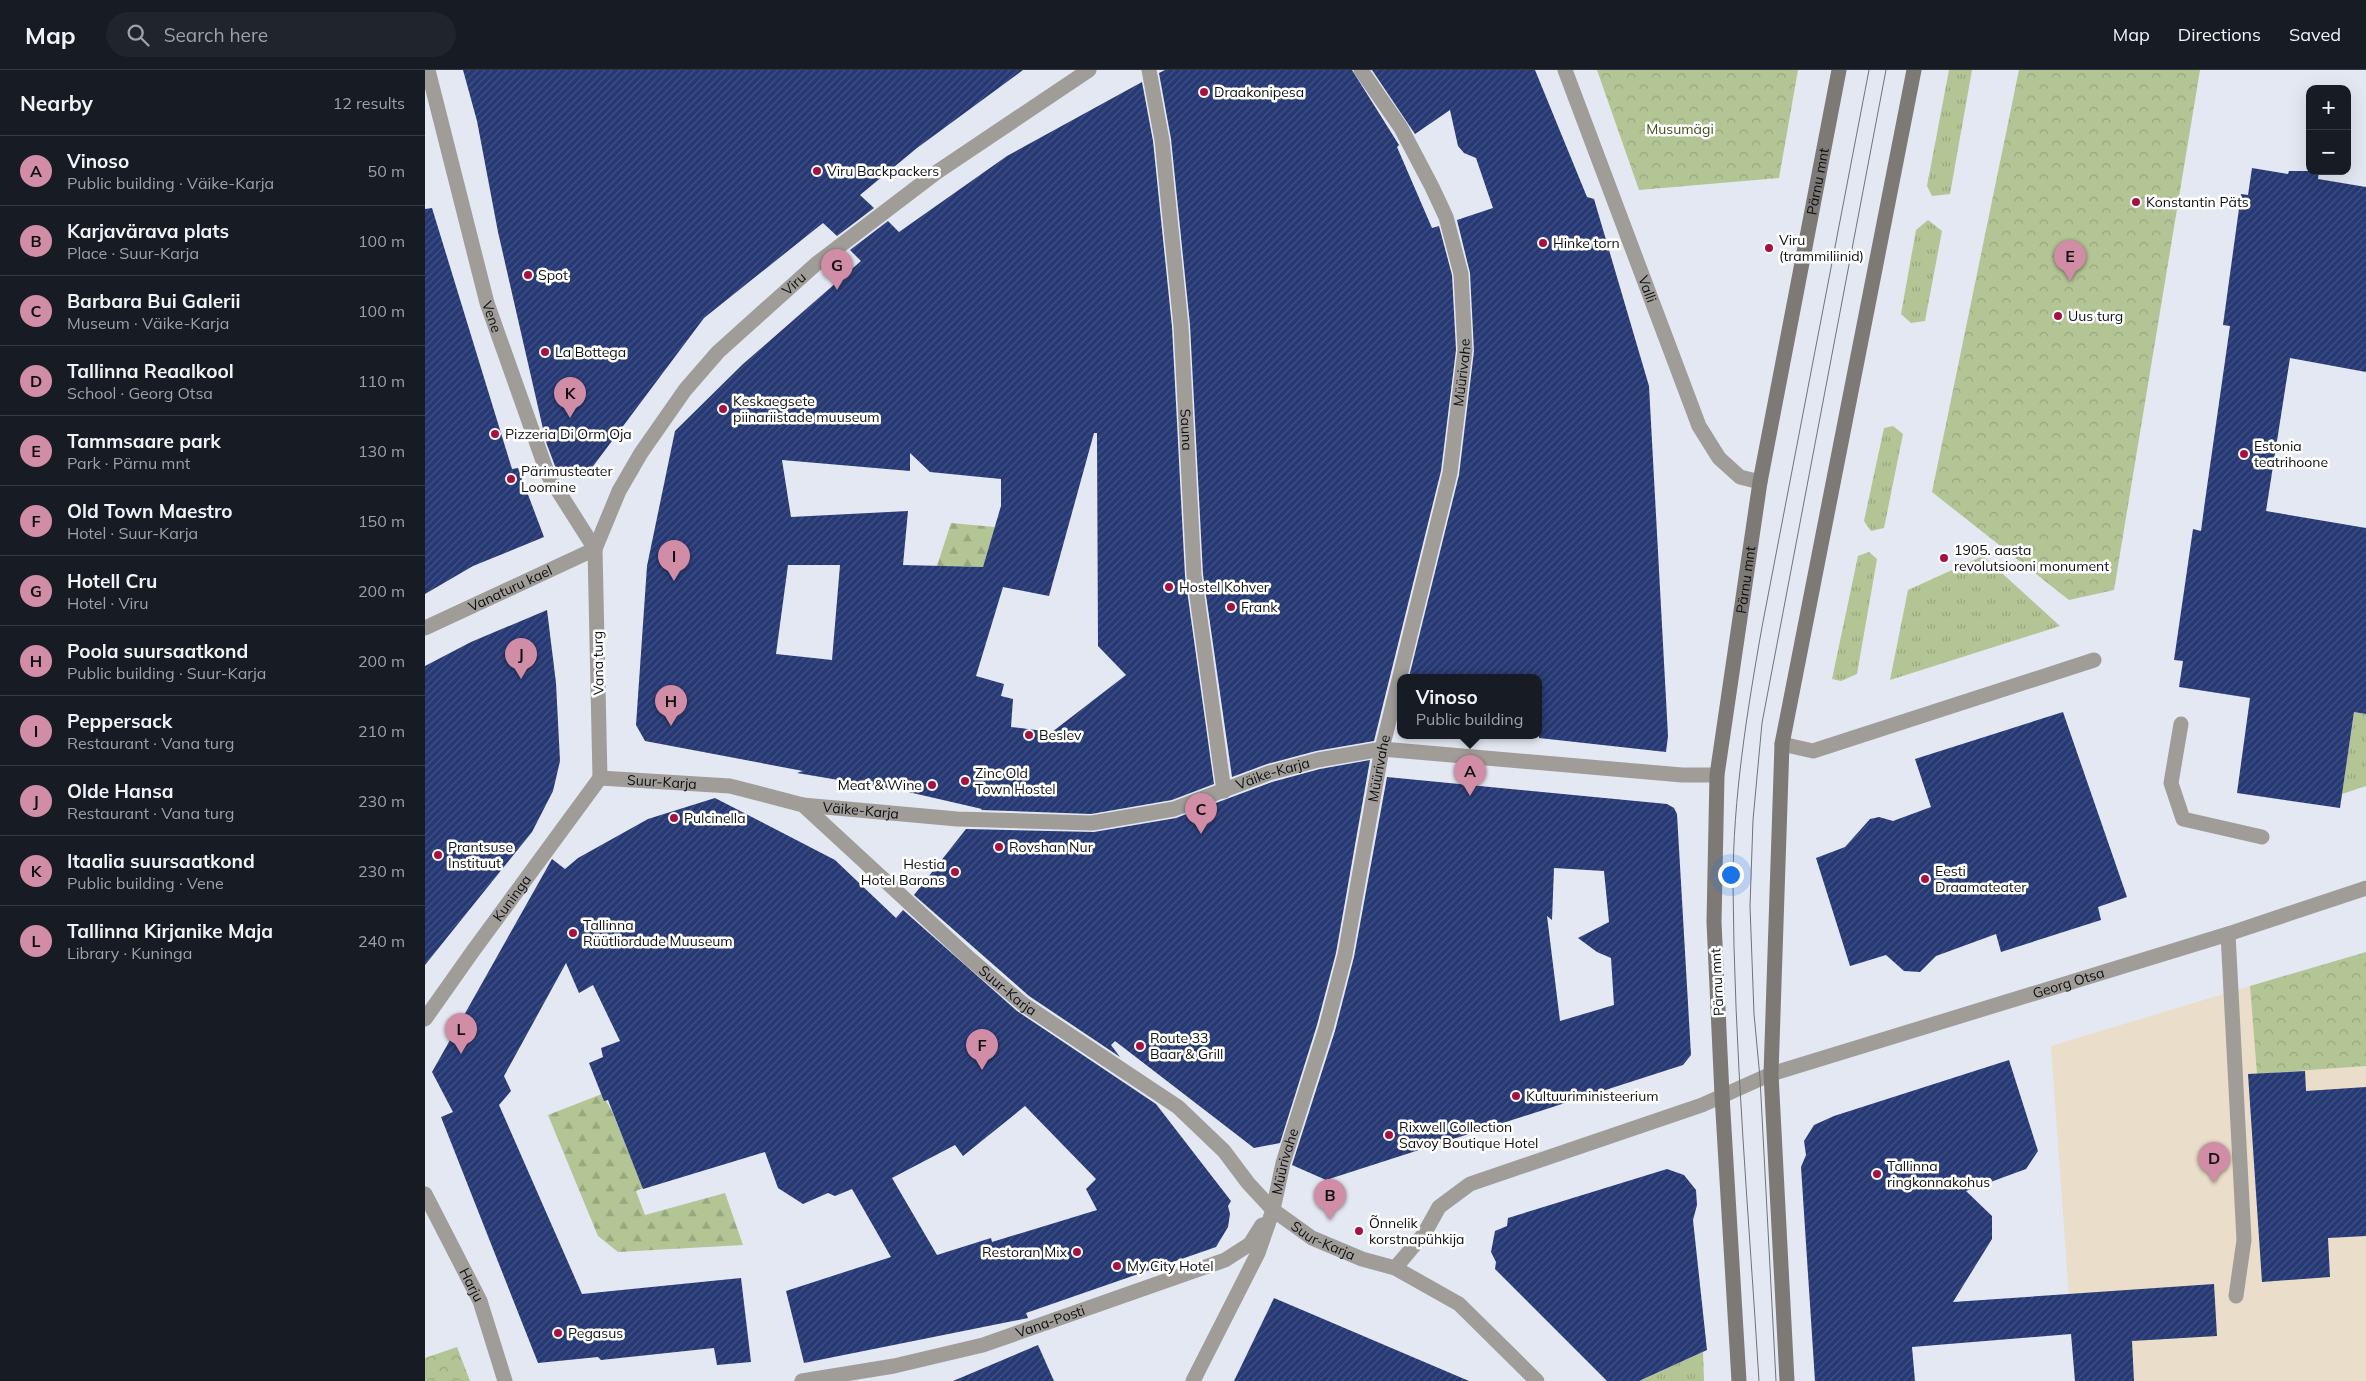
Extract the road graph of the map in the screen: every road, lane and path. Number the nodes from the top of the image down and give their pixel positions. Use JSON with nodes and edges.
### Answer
{"nodes":[{"id":1,"x":428,"y":70,"type":"edge"},
{"id":2,"x":1089,"y":70,"type":"edge"},
{"id":3,"x":1149,"y":70,"type":"edge"},
{"id":4,"x":1361,"y":70,"type":"edge"},
{"id":5,"x":1565,"y":70,"type":"edge"},
{"id":6,"x":1839,"y":70,"type":"edge"},
{"id":7,"x":1914,"y":70,"type":"edge"},
{"id":8,"x":1760,"y":482,"type":"junction"},
{"id":9,"x":595,"y":549,"type":"junction"},
{"id":10,"x":425,"y":628,"type":"edge"},
{"id":11,"x":2094,"y":660,"type":"dead end"},
{"id":12,"x":1400,"y":674,"type":"edge"},
{"id":13,"x":1397,"y":685,"type":"edge"},
{"id":14,"x":2181,"y":724,"type":"dead end"},
{"id":15,"x":1782,"y":744,"type":"junction"},
{"id":16,"x":1381,"y":749,"type":"junction"},
{"id":17,"x":1717,"y":775,"type":"junction"},
{"id":18,"x":600,"y":778,"type":"junction"},
{"id":19,"x":1224,"y":791,"type":"junction"},
{"id":20,"x":803,"y":805,"type":"junction"},
{"id":21,"x":2262,"y":837,"type":"dead end"},
{"id":22,"x":2366,"y":888,"type":"edge"},
{"id":23,"x":2228,"y":934,"type":"junction"},
{"id":24,"x":425,"y":1019,"type":"edge"},
{"id":25,"x":1771,"y":1074,"type":"junction"},
{"id":26,"x":1722,"y":1095,"type":"junction"},
{"id":27,"x":425,"y":1194,"type":"edge"},
{"id":28,"x":1273,"y":1210,"type":"junction"},
{"id":29,"x":1395,"y":1268,"type":"junction"},
{"id":30,"x":2236,"y":1296,"type":"dead end"},
{"id":31,"x":838,"y":1378,"type":"edge"},
{"id":32,"x":505,"y":1381,"type":"edge"},
{"id":33,"x":802,"y":1381,"type":"edge"},
{"id":34,"x":1193,"y":1381,"type":"edge"},
{"id":35,"x":1537,"y":1381,"type":"edge"},
{"id":36,"x":1739,"y":1381,"type":"edge"},
{"id":37,"x":1787,"y":1381,"type":"edge"}],
"edges":[{"from":1,"to":9,"type":"street","name":"Vene"},
{"from":2,"to":9,"type":"street","name":"Viru"},
{"from":3,"to":19,"type":"street","name":"Sauna"},
{"from":4,"to":12,"type":"street","name":"Müürivahe"},
{"from":5,"to":8,"type":"street","name":"Valli"},
{"from":6,"to":8,"type":"main road","name":"Pärnu mnt"},
{"from":7,"to":15,"type":"main road"},
{"from":8,"to":17,"type":"main road","name":"Pärnu mnt"},
{"from":9,"to":10,"type":"street","name":"Vanaturu kael"},
{"from":9,"to":18,"type":"street","name":"Vana turg"},
{"from":11,"to":15,"type":"street"},
{"from":13,"to":16,"type":"street","name":"Müürivahe"},
{"from":14,"to":21,"type":"street"},
{"from":15,"to":25,"type":"main road"},
{"from":16,"to":17,"type":"street","name":"Väike-Karja"},
{"from":16,"to":19,"type":"street","name":"Väike-Karja"},
{"from":16,"to":28,"type":"street","name":"Müürivahe"},
{"from":17,"to":26,"type":"main road","name":"Pärnu mnt"},
{"from":18,"to":20,"type":"street","name":"Suur-Karja"},
{"from":18,"to":24,"type":"street","name":"Kuninga"},
{"from":19,"to":20,"type":"street","name":"Väike-Karja"},
{"from":20,"to":28,"type":"street","name":"Suur-Karja"},
{"from":22,"to":23,"type":"street","name":"Georg Otsa"},
{"from":23,"to":25,"type":"street","name":"Georg Otsa"},
{"from":23,"to":30,"type":"street"},
{"from":25,"to":26,"type":"street"},
{"from":25,"to":37,"type":"main road"},
{"from":26,"to":29,"type":"street"},
{"from":26,"to":36,"type":"main road","name":"Pärnu mnt"},
{"from":27,"to":32,"type":"street","name":"Harju"},
{"from":28,"to":29,"type":"street","name":"Suur-Karja"},
{"from":28,"to":31,"type":"street","name":"Vana-Posti"},
{"from":28,"to":34,"type":"street","name":"Müürivahe"},
{"from":29,"to":35,"type":"street","name":"Suur-Karja"},
{"from":31,"to":33,"type":"street","name":"Vana-Posti"}]}
